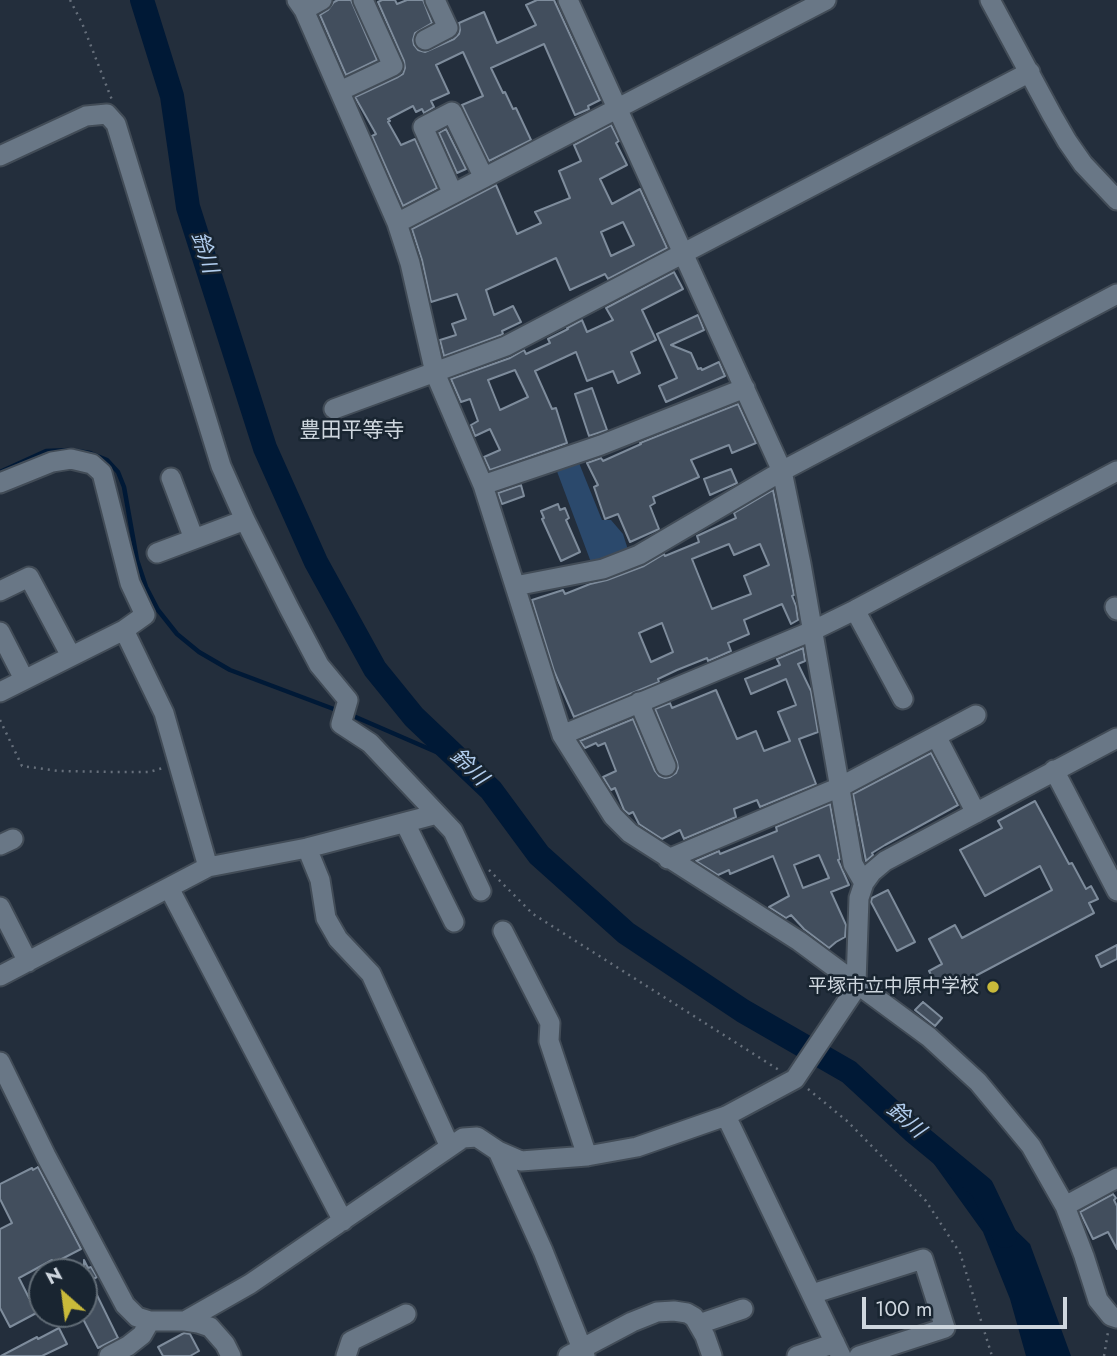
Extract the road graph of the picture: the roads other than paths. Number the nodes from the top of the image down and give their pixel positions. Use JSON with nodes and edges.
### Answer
{"nodes":[{"id":1,"x":322,"y":0,"type":"edge"},
{"id":2,"x":363,"y":0,"type":"edge"},
{"id":3,"x":435,"y":0,"type":"edge"},
{"id":4,"x":568,"y":0,"type":"edge"},
{"id":5,"x":826,"y":0,"type":"edge"},
{"id":6,"x":990,"y":0,"type":"edge"},
{"id":7,"x":300,"y":5,"type":"edge"},
{"id":8,"x":425,"y":40,"type":"dead end"},
{"id":9,"x":1030,"y":72,"type":"junction"},
{"id":10,"x":340,"y":91,"type":"junction"},
{"id":11,"x":618,"y":109,"type":"junction"},
{"id":12,"x":0,"y":156,"type":"edge"},
{"id":13,"x":484,"y":178,"type":"junction"},
{"id":14,"x":453,"y":194,"type":"junction"},
{"id":15,"x":1117,"y":200,"type":"edge"},
{"id":16,"x":397,"y":223,"type":"junction"},
{"id":17,"x":684,"y":254,"type":"junction"},
{"id":18,"x":1117,"y":294,"type":"edge"},
{"id":19,"x":435,"y":373,"type":"junction"},
{"id":20,"x":745,"y":388,"type":"junction"},
{"id":21,"x":334,"y":409,"type":"dead end"},
{"id":22,"x":782,"y":471,"type":"junction"},
{"id":23,"x":1117,"y":471,"type":"edge"},
{"id":24,"x":171,"y":478,"type":"dead end"},
{"id":25,"x":0,"y":483,"type":"edge"},
{"id":26,"x":483,"y":485,"type":"junction"},
{"id":27,"x":245,"y":520,"type":"junction"},
{"id":28,"x":194,"y":539,"type":"junction"},
{"id":29,"x":158,"y":553,"type":"dead end"},
{"id":30,"x":515,"y":586,"type":"junction"},
{"id":31,"x":0,"y":591,"type":"edge"},
{"id":32,"x":855,"y":610,"type":"junction"},
{"id":33,"x":124,"y":630,"type":"junction"},
{"id":34,"x":812,"y":631,"type":"junction"},
{"id":35,"x":0,"y":632,"type":"edge"},
{"id":36,"x":71,"y":656,"type":"junction"},
{"id":37,"x":24,"y":679,"type":"junction"},
{"id":38,"x":0,"y":692,"type":"edge"},
{"id":39,"x":903,"y":699,"type":"dead end"},
{"id":40,"x":639,"y":702,"type":"junction"},
{"id":41,"x":976,"y":715,"type":"dead end"},
{"id":42,"x":562,"y":735,"type":"junction"},
{"id":43,"x":936,"y":736,"type":"junction"},
{"id":44,"x":1117,"y":737,"type":"edge"},
{"id":45,"x":666,"y":766,"type":"dead end"},
{"id":46,"x":1054,"y":769,"type":"junction"},
{"id":47,"x":840,"y":787,"type":"junction"},
{"id":48,"x":976,"y":813,"type":"junction"},
{"id":49,"x":437,"y":814,"type":"junction"},
{"id":50,"x":405,"y":822,"type":"junction"},
{"id":51,"x":307,"y":848,"type":"junction"},
{"id":52,"x":668,"y":859,"type":"junction"},
{"id":53,"x":208,"y":867,"type":"junction"},
{"id":54,"x":864,"y":883,"type":"junction"},
{"id":55,"x":169,"y":888,"type":"junction"},
{"id":56,"x":481,"y":891,"type":"dead end"},
{"id":57,"x":1117,"y":891,"type":"edge"},
{"id":58,"x":0,"y":907,"type":"edge"},
{"id":59,"x":454,"y":922,"type":"dead end"},
{"id":60,"x":503,"y":931,"type":"dead end"},
{"id":61,"x":28,"y":962,"type":"junction"},
{"id":62,"x":0,"y":976,"type":"edge"},
{"id":63,"x":855,"y":987,"type":"junction"},
{"id":64,"x":0,"y":1062,"type":"edge"},
{"id":65,"x":726,"y":1116,"type":"junction"},
{"id":66,"x":450,"y":1147,"type":"junction"},
{"id":67,"x":498,"y":1151,"type":"junction"},
{"id":68,"x":587,"y":1156,"type":"junction"},
{"id":69,"x":1117,"y":1178,"type":"edge"},
{"id":70,"x":1065,"y":1206,"type":"junction"},
{"id":71,"x":343,"y":1221,"type":"junction"},
{"id":72,"x":812,"y":1294,"type":"junction"},
{"id":73,"x":743,"y":1309,"type":"dead end"},
{"id":74,"x":406,"y":1314,"type":"dead end"},
{"id":75,"x":1114,"y":1317,"type":"edge"},
{"id":76,"x":150,"y":1321,"type":"junction"},
{"id":77,"x":185,"y":1321,"type":"junction"},
{"id":78,"x":699,"y":1324,"type":"junction"},
{"id":79,"x":838,"y":1350,"type":"edge"},
{"id":80,"x":578,"y":1353,"type":"edge"},
{"id":81,"x":109,"y":1356,"type":"edge"},
{"id":82,"x":231,"y":1356,"type":"edge"},
{"id":83,"x":346,"y":1356,"type":"edge"},
{"id":84,"x":712,"y":1356,"type":"edge"},
{"id":85,"x":797,"y":1356,"type":"edge"},
{"id":86,"x":859,"y":1356,"type":"edge"}],
"edges":[{"from":1,"to":7,"type":"street"},
{"from":2,"to":10,"type":"street"},
{"from":3,"to":8,"type":"street"},
{"from":4,"to":11,"type":"street"},
{"from":5,"to":11,"type":"street"},
{"from":6,"to":9,"type":"street"},
{"from":7,"to":10,"type":"street"},
{"from":9,"to":15,"type":"street"},
{"from":9,"to":17,"type":"street"},
{"from":10,"to":16,"type":"street"},
{"from":11,"to":13,"type":"street"},
{"from":11,"to":17,"type":"street"},
{"from":12,"to":27,"type":"street"},
{"from":13,"to":14,"type":"street"},
{"from":13,"to":14,"type":"street"},
{"from":14,"to":16,"type":"street"},
{"from":16,"to":19,"type":"street"},
{"from":17,"to":19,"type":"street"},
{"from":17,"to":20,"type":"street"},
{"from":18,"to":22,"type":"street"},
{"from":19,"to":21,"type":"street"},
{"from":19,"to":26,"type":"street"},
{"from":20,"to":22,"type":"street"},
{"from":20,"to":26,"type":"street"},
{"from":22,"to":30,"type":"street"},
{"from":22,"to":34,"type":"street"},
{"from":23,"to":32,"type":"street"},
{"from":24,"to":28,"type":"street"},
{"from":25,"to":33,"type":"street"},
{"from":26,"to":30,"type":"street"},
{"from":27,"to":28,"type":"street"},
{"from":27,"to":49,"type":"street"},
{"from":28,"to":29,"type":"street"},
{"from":30,"to":42,"type":"street"},
{"from":31,"to":36,"type":"street"},
{"from":32,"to":34,"type":"street"},
{"from":32,"to":39,"type":"street"},
{"from":33,"to":36,"type":"street"},
{"from":33,"to":53,"type":"street"},
{"from":34,"to":40,"type":"street"},
{"from":34,"to":47,"type":"street"},
{"from":35,"to":37,"type":"street"},
{"from":36,"to":37,"type":"street"},
{"from":37,"to":38,"type":"street"},
{"from":40,"to":42,"type":"street"},
{"from":40,"to":45,"type":"street"},
{"from":41,"to":43,"type":"street"},
{"from":42,"to":52,"type":"street"},
{"from":43,"to":47,"type":"street"},
{"from":43,"to":48,"type":"street"},
{"from":44,"to":46,"type":"street"},
{"from":46,"to":48,"type":"street"},
{"from":46,"to":57,"type":"street"},
{"from":47,"to":52,"type":"street"},
{"from":47,"to":54,"type":"street"},
{"from":48,"to":54,"type":"street"},
{"from":49,"to":50,"type":"street"},
{"from":49,"to":56,"type":"street"},
{"from":50,"to":51,"type":"street"},
{"from":50,"to":59,"type":"street"},
{"from":51,"to":53,"type":"street"},
{"from":51,"to":66,"type":"street"},
{"from":52,"to":63,"type":"street"},
{"from":53,"to":55,"type":"street"},
{"from":54,"to":63,"type":"street"},
{"from":55,"to":61,"type":"street"},
{"from":55,"to":71,"type":"street"},
{"from":58,"to":61,"type":"street"},
{"from":60,"to":68,"type":"street"},
{"from":61,"to":62,"type":"street"},
{"from":63,"to":65,"type":"street"},
{"from":63,"to":70,"type":"street"},
{"from":64,"to":76,"type":"street"},
{"from":65,"to":68,"type":"street"},
{"from":65,"to":72,"type":"street"},
{"from":66,"to":67,"type":"street"},
{"from":66,"to":71,"type":"street"},
{"from":67,"to":68,"type":"street"},
{"from":67,"to":80,"type":"street"},
{"from":69,"to":70,"type":"street"},
{"from":70,"to":75,"type":"street"},
{"from":71,"to":77,"type":"street"},
{"from":72,"to":79,"type":"street"},
{"from":72,"to":86,"type":"street"},
{"from":73,"to":78,"type":"street"},
{"from":74,"to":83,"type":"street"},
{"from":76,"to":77,"type":"street"},
{"from":76,"to":81,"type":"street"},
{"from":77,"to":82,"type":"street"},
{"from":78,"to":80,"type":"street"},
{"from":78,"to":84,"type":"street"},
{"from":79,"to":85,"type":"street"}]}
